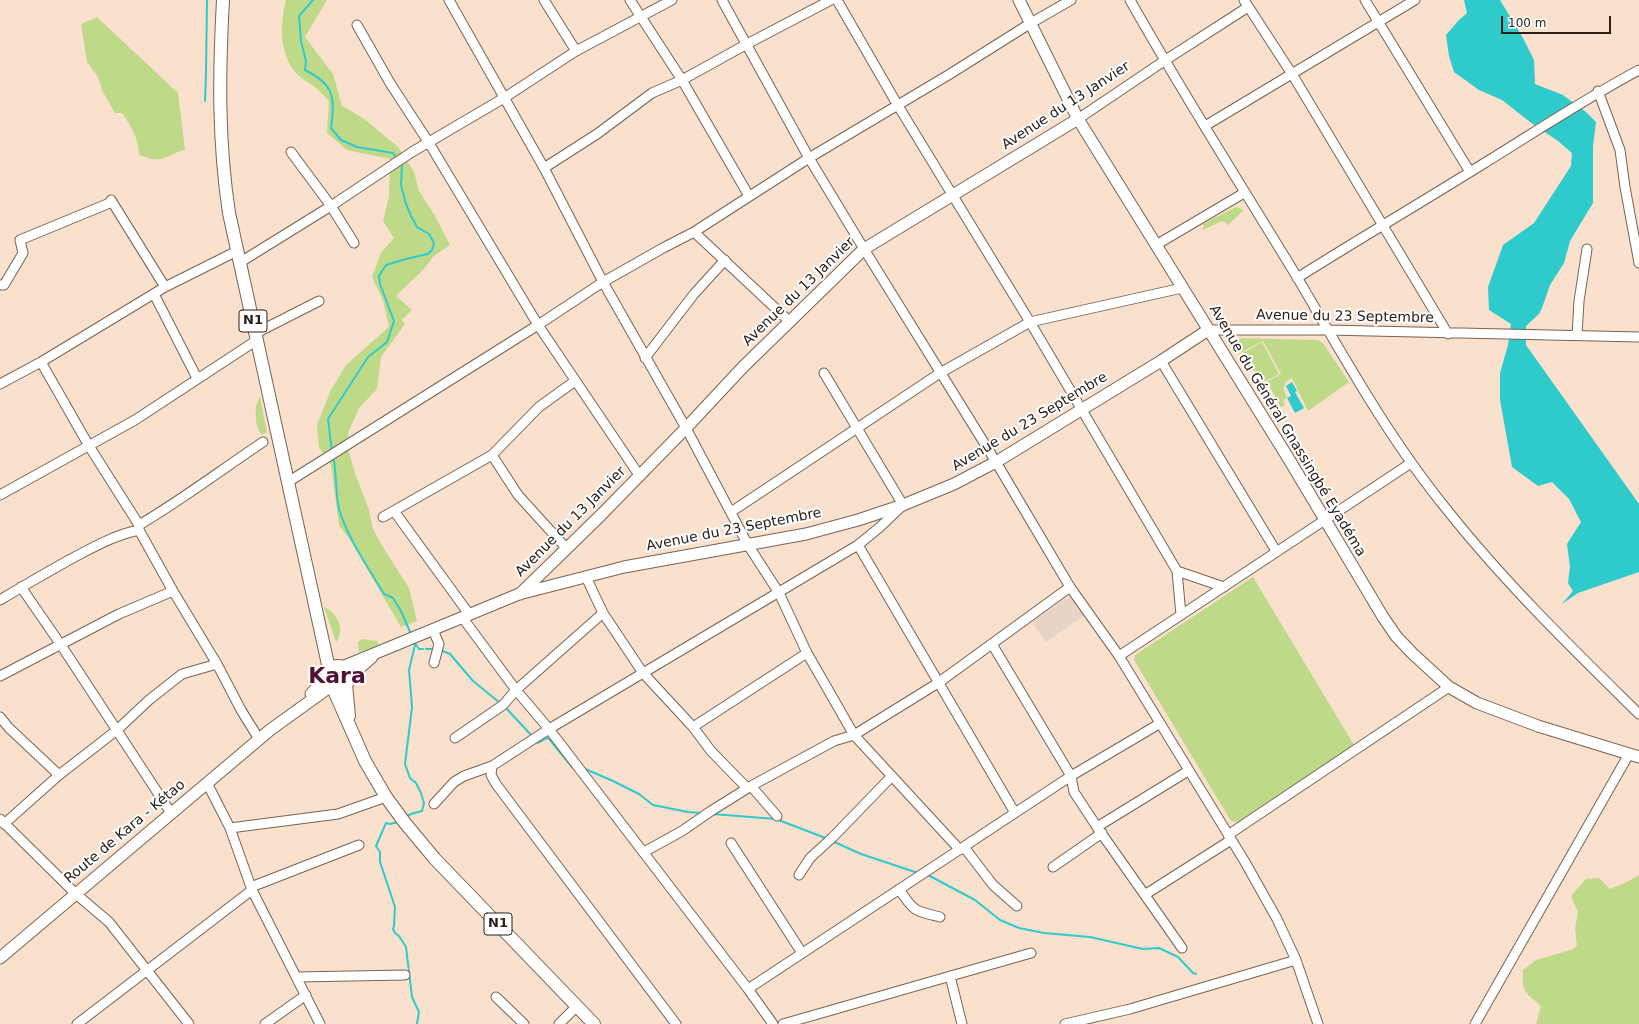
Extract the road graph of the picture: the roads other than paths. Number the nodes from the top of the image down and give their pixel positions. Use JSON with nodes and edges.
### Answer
{"nodes":[{"id":1,"x":223,"y":0,"type":"edge"},
{"id":2,"x":449,"y":0,"type":"edge"},
{"id":3,"x":544,"y":0,"type":"edge"},
{"id":4,"x":630,"y":0,"type":"edge"},
{"id":5,"x":672,"y":0,"type":"edge"},
{"id":6,"x":722,"y":0,"type":"edge"},
{"id":7,"x":831,"y":0,"type":"edge"},
{"id":8,"x":837,"y":0,"type":"edge"},
{"id":9,"x":1019,"y":0,"type":"edge"},
{"id":10,"x":1072,"y":0,"type":"edge"},
{"id":11,"x":1130,"y":0,"type":"edge"},
{"id":12,"x":1365,"y":0,"type":"edge"},
{"id":13,"x":1415,"y":0,"type":"edge"},
{"id":14,"x":1246,"y":3,"type":"edge"},
{"id":15,"x":640,"y":17,"type":"junction"},
{"id":16,"x":1379,"y":22,"type":"junction"},
{"id":17,"x":1031,"y":23,"type":"junction"},
{"id":18,"x":357,"y":25,"type":"dead end"},
{"id":19,"x":746,"y":44,"type":"junction"},
{"id":20,"x":576,"y":51,"type":"junction"},
{"id":21,"x":1164,"y":60,"type":"junction"},
{"id":22,"x":1639,"y":70,"type":"edge"},
{"id":23,"x":1292,"y":74,"type":"junction"},
{"id":24,"x":682,"y":80,"type":"junction"},
{"id":25,"x":1598,"y":91,"type":"junction"},
{"id":26,"x":504,"y":98,"type":"junction"},
{"id":27,"x":897,"y":104,"type":"junction"},
{"id":28,"x":1078,"y":119,"type":"junction"},
{"id":29,"x":1205,"y":126,"type":"junction"},
{"id":30,"x":429,"y":143,"type":"junction"},
{"id":31,"x":291,"y":152,"type":"dead end"},
{"id":32,"x":809,"y":158,"type":"junction"},
{"id":33,"x":544,"y":168,"type":"junction"},
{"id":34,"x":1470,"y":172,"type":"junction"},
{"id":35,"x":1244,"y":192,"type":"junction"},
{"id":36,"x":953,"y":195,"type":"junction"},
{"id":37,"x":749,"y":196,"type":"junction"},
{"id":38,"x":330,"y":206,"type":"junction"},
{"id":39,"x":1383,"y":224,"type":"junction"},
{"id":40,"x":694,"y":232,"type":"junction"},
{"id":41,"x":354,"y":243,"type":"dead end"},
{"id":42,"x":1156,"y":245,"type":"junction"},
{"id":43,"x":1587,"y":248,"type":"dead end"},
{"id":44,"x":864,"y":249,"type":"junction"},
{"id":45,"x":238,"y":257,"type":"junction"},
{"id":46,"x":725,"y":260,"type":"junction"},
{"id":47,"x":1639,"y":261,"type":"edge"},
{"id":48,"x":1297,"y":278,"type":"junction"},
{"id":49,"x":603,"y":282,"type":"junction"},
{"id":50,"x":0,"y":285,"type":"edge"},
{"id":51,"x":165,"y":287,"type":"junction"},
{"id":52,"x":1182,"y":288,"type":"junction"},
{"id":53,"x":154,"y":294,"type":"junction"},
{"id":54,"x":320,"y":302,"type":"dead end"},
{"id":55,"x":789,"y":322,"type":"junction"},
{"id":56,"x":1030,"y":322,"type":"junction"},
{"id":57,"x":538,"y":325,"type":"junction"},
{"id":58,"x":1208,"y":330,"type":"junction"},
{"id":59,"x":1327,"y":330,"type":"junction"},
{"id":60,"x":1448,"y":334,"type":"junction"},
{"id":61,"x":1577,"y":335,"type":"junction"},
{"id":62,"x":256,"y":336,"type":"junction"},
{"id":63,"x":1639,"y":337,"type":"edge"},
{"id":64,"x":645,"y":358,"type":"junction"},
{"id":65,"x":1161,"y":361,"type":"junction"},
{"id":66,"x":41,"y":362,"type":"junction"},
{"id":67,"x":824,"y":373,"type":"dead end"},
{"id":68,"x":940,"y":373,"type":"junction"},
{"id":69,"x":197,"y":378,"type":"junction"},
{"id":70,"x":575,"y":381,"type":"junction"},
{"id":71,"x":0,"y":384,"type":"edge"},
{"id":72,"x":1082,"y":409,"type":"junction"},
{"id":73,"x":686,"y":428,"type":"junction"},
{"id":74,"x":857,"y":428,"type":"junction"},
{"id":75,"x":263,"y":442,"type":"dead end"},
{"id":76,"x":89,"y":446,"type":"junction"},
{"id":77,"x":492,"y":455,"type":"junction"},
{"id":78,"x":996,"y":462,"type":"junction"},
{"id":79,"x":1411,"y":463,"type":"junction"},
{"id":80,"x":639,"y":475,"type":"junction"},
{"id":81,"x":288,"y":482,"type":"junction"},
{"id":82,"x":0,"y":495,"type":"edge"},
{"id":83,"x":903,"y":505,"type":"junction"},
{"id":84,"x":394,"y":511,"type":"junction"},
{"id":85,"x":731,"y":512,"type":"junction"},
{"id":86,"x":383,"y":517,"type":"dead end"},
{"id":87,"x":1325,"y":520,"type":"junction"},
{"id":88,"x":139,"y":528,"type":"junction"},
{"id":89,"x":748,"y":545,"type":"junction"},
{"id":90,"x":858,"y":545,"type":"junction"},
{"id":91,"x":567,"y":549,"type":"junction"},
{"id":92,"x":1276,"y":551,"type":"junction"},
{"id":93,"x":1177,"y":571,"type":"junction"},
{"id":94,"x":586,"y":578,"type":"junction"},
{"id":95,"x":1070,"y":586,"type":"junction"},
{"id":96,"x":21,"y":587,"type":"junction"},
{"id":97,"x":1224,"y":587,"type":"junction"},
{"id":98,"x":173,"y":591,"type":"junction"},
{"id":99,"x":778,"y":593,"type":"junction"},
{"id":100,"x":519,"y":594,"type":"junction"},
{"id":101,"x":0,"y":600,"type":"edge"},
{"id":102,"x":603,"y":613,"type":"junction"},
{"id":103,"x":1181,"y":615,"type":"junction"},
{"id":104,"x":466,"y":616,"type":"junction"},
{"id":105,"x":433,"y":630,"type":"junction"},
{"id":106,"x":992,"y":644,"type":"junction"},
{"id":107,"x":61,"y":645,"type":"junction"},
{"id":108,"x":807,"y":653,"type":"junction"},
{"id":109,"x":376,"y":654,"type":"junction"},
{"id":110,"x":1119,"y":656,"type":"junction"},
{"id":111,"x":434,"y":663,"type":"dead end"},
{"id":112,"x":217,"y":664,"type":"junction"},
{"id":113,"x":643,"y":673,"type":"junction"},
{"id":114,"x":333,"y":675,"type":"junction"},
{"id":115,"x":0,"y":676,"type":"edge"},
{"id":116,"x":347,"y":681,"type":"junction"},
{"id":117,"x":938,"y":683,"type":"junction"},
{"id":118,"x":1449,"y":687,"type":"junction"},
{"id":119,"x":516,"y":690,"type":"junction"},
{"id":120,"x":1639,"y":714,"type":"edge"},
{"id":121,"x":0,"y":717,"type":"edge"},
{"id":122,"x":1159,"y":724,"type":"junction"},
{"id":123,"x":692,"y":727,"type":"junction"},
{"id":124,"x":549,"y":729,"type":"junction"},
{"id":125,"x":117,"y":730,"type":"junction"},
{"id":126,"x":351,"y":731,"type":"junction"},
{"id":127,"x":854,"y":734,"type":"junction"},
{"id":128,"x":455,"y":738,"type":"dead end"},
{"id":129,"x":259,"y":739,"type":"junction"},
{"id":130,"x":1634,"y":755,"type":"edge"},
{"id":131,"x":492,"y":766,"type":"junction"},
{"id":132,"x":1188,"y":771,"type":"junction"},
{"id":133,"x":59,"y":775,"type":"junction"},
{"id":134,"x":892,"y":776,"type":"junction"},
{"id":135,"x":1071,"y":776,"type":"junction"},
{"id":136,"x":207,"y":783,"type":"junction"},
{"id":137,"x":749,"y":787,"type":"junction"},
{"id":138,"x":386,"y":797,"type":"junction"},
{"id":139,"x":434,"y":804,"type":"dead end"},
{"id":140,"x":171,"y":813,"type":"junction"},
{"id":141,"x":1014,"y":813,"type":"junction"},
{"id":142,"x":777,"y":816,"type":"dead end"},
{"id":143,"x":2,"y":822,"type":"edge"},
{"id":144,"x":230,"y":828,"type":"junction"},
{"id":145,"x":1099,"y":830,"type":"junction"},
{"id":146,"x":1230,"y":838,"type":"junction"},
{"id":147,"x":731,"y":843,"type":"dead end"},
{"id":148,"x":359,"y":845,"type":"dead end"},
{"id":149,"x":962,"y":848,"type":"junction"},
{"id":150,"x":644,"y":852,"type":"junction"},
{"id":151,"x":1053,"y":867,"type":"dead end"},
{"id":152,"x":799,"y":875,"type":"dead end"},
{"id":153,"x":252,"y":888,"type":"junction"},
{"id":154,"x":899,"y":889,"type":"junction"},
{"id":155,"x":76,"y":894,"type":"junction"},
{"id":156,"x":1146,"y":894,"type":"junction"},
{"id":157,"x":1017,"y":906,"type":"dead end"},
{"id":158,"x":940,"y":917,"type":"dead end"},
{"id":159,"x":1182,"y":948,"type":"dead end"},
{"id":160,"x":802,"y":953,"type":"junction"},
{"id":161,"x":1031,"y":953,"type":"dead end"},
{"id":162,"x":0,"y":958,"type":"edge"},
{"id":163,"x":1296,"y":960,"type":"junction"},
{"id":164,"x":146,"y":970,"type":"junction"},
{"id":165,"x":405,"y":975,"type":"dead end"},
{"id":166,"x":950,"y":976,"type":"junction"},
{"id":167,"x":297,"y":977,"type":"junction"},
{"id":168,"x":748,"y":989,"type":"junction"},
{"id":169,"x":306,"y":995,"type":"junction"},
{"id":170,"x":496,"y":997,"type":"dead end"},
{"id":171,"x":577,"y":1006,"type":"junction"},
{"id":172,"x":77,"y":1024,"type":"edge"},
{"id":173,"x":189,"y":1024,"type":"edge"},
{"id":174,"x":265,"y":1024,"type":"edge"},
{"id":175,"x":320,"y":1024,"type":"edge"},
{"id":176,"x":524,"y":1024,"type":"edge"},
{"id":177,"x":559,"y":1024,"type":"edge"},
{"id":178,"x":594,"y":1024,"type":"edge"},
{"id":179,"x":676,"y":1024,"type":"edge"},
{"id":180,"x":772,"y":1024,"type":"edge"},
{"id":181,"x":783,"y":1024,"type":"edge"},
{"id":182,"x":962,"y":1024,"type":"edge"},
{"id":183,"x":1065,"y":1024,"type":"edge"},
{"id":184,"x":1318,"y":1024,"type":"edge"},
{"id":185,"x":1475,"y":1024,"type":"edge"}],
"edges":[{"from":1,"to":45,"type":"highway","number":"N1"},
{"from":2,"to":26,"type":"street"},
{"from":3,"to":20,"type":"street"},
{"from":4,"to":15,"type":"street"},
{"from":5,"to":15,"type":"street"},
{"from":6,"to":19,"type":"street"},
{"from":7,"to":19,"type":"street"},
{"from":8,"to":27,"type":"street"},
{"from":9,"to":17,"type":"main road","name":"Avenue du Général Gnassingbé Eyadéma"},
{"from":10,"to":17,"type":"street"},
{"from":11,"to":21,"type":"street"},
{"from":12,"to":16,"type":"street"},
{"from":13,"to":16,"type":"street"},
{"from":14,"to":21,"type":"street","name":"Avenue du 13 Janvier"},
{"from":14,"to":23,"type":"street"},
{"from":15,"to":20,"type":"street"},
{"from":15,"to":24,"type":"street"},
{"from":16,"to":23,"type":"street"},
{"from":16,"to":34,"type":"street"},
{"from":17,"to":27,"type":"street"},
{"from":17,"to":28,"type":"main road","name":"Avenue du Général Gnassingbé Eyadéma"},
{"from":18,"to":30,"type":"street"},
{"from":19,"to":24,"type":"street"},
{"from":19,"to":32,"type":"street"},
{"from":20,"to":26,"type":"street"},
{"from":21,"to":28,"type":"street","name":"Avenue du 13 Janvier"},
{"from":21,"to":29,"type":"street"},
{"from":22,"to":25,"type":"street"},
{"from":23,"to":29,"type":"street"},
{"from":23,"to":39,"type":"street"},
{"from":24,"to":33,"type":"street"},
{"from":24,"to":37,"type":"street"},
{"from":25,"to":34,"type":"street"},
{"from":25,"to":47,"type":"street"},
{"from":26,"to":30,"type":"street"},
{"from":26,"to":33,"type":"street"},
{"from":27,"to":32,"type":"street"},
{"from":27,"to":36,"type":"street"},
{"from":28,"to":36,"type":"main road","name":"Avenue du 13 Janvier"},
{"from":28,"to":42,"type":"main road","name":"Avenue du Général Gnassingbé Eyadéma"},
{"from":29,"to":35,"type":"street"},
{"from":30,"to":38,"type":"street"},
{"from":30,"to":57,"type":"street"},
{"from":31,"to":38,"type":"street"},
{"from":32,"to":37,"type":"street"},
{"from":32,"to":44,"type":"street"},
{"from":33,"to":49,"type":"street"},
{"from":34,"to":39,"type":"street"},
{"from":35,"to":42,"type":"street"},
{"from":35,"to":48,"type":"street"},
{"from":36,"to":44,"type":"main road","name":"Avenue du 13 Janvier"},
{"from":36,"to":56,"type":"street"},
{"from":37,"to":40,"type":"street"},
{"from":38,"to":41,"type":"street"},
{"from":38,"to":45,"type":"street"},
{"from":39,"to":48,"type":"street"},
{"from":39,"to":60,"type":"street"},
{"from":40,"to":46,"type":"street"},
{"from":40,"to":49,"type":"street"},
{"from":42,"to":52,"type":"main road","name":"Avenue du Général Gnassingbé Eyadéma"},
{"from":43,"to":61,"type":"street"},
{"from":44,"to":55,"type":"main road","name":"Avenue du 13 Janvier"},
{"from":44,"to":68,"type":"street"},
{"from":45,"to":51,"type":"street"},
{"from":45,"to":62,"type":"highway","number":"N1"},
{"from":46,"to":55,"type":"street"},
{"from":46,"to":64,"type":"street"},
{"from":48,"to":59,"type":"street"},
{"from":49,"to":57,"type":"street"},
{"from":49,"to":64,"type":"street"},
{"from":50,"to":51,"type":"street"},
{"from":51,"to":53,"type":"street"},
{"from":52,"to":56,"type":"street"},
{"from":52,"to":58,"type":"main road","name":"Avenue du Général Gnassingbé Eyadéma"},
{"from":53,"to":66,"type":"street"},
{"from":53,"to":69,"type":"street"},
{"from":54,"to":62,"type":"street"},
{"from":55,"to":73,"type":"main road","name":"Avenue du 13 Janvier"},
{"from":56,"to":68,"type":"street"},
{"from":56,"to":72,"type":"street"},
{"from":57,"to":70,"type":"street"},
{"from":57,"to":81,"type":"street"},
{"from":58,"to":59,"type":"street","name":"Avenue du 23 Septembre"},
{"from":58,"to":65,"type":"main road","name":"Avenue du 23 Septembre"},
{"from":58,"to":87,"type":"main road","name":"Avenue du Général Gnassingbé Eyadéma"},
{"from":59,"to":60,"type":"street","name":"Avenue du 23 Septembre"},
{"from":59,"to":79,"type":"street"},
{"from":60,"to":61,"type":"street","name":"Avenue du 23 Septembre"},
{"from":61,"to":63,"type":"street","name":"Avenue du 23 Septembre"},
{"from":62,"to":69,"type":"street"},
{"from":62,"to":81,"type":"highway","number":"N1"},
{"from":64,"to":73,"type":"street"},
{"from":65,"to":72,"type":"main road","name":"Avenue du 23 Septembre"},
{"from":65,"to":92,"type":"street"},
{"from":66,"to":71,"type":"street"},
{"from":66,"to":76,"type":"street"},
{"from":67,"to":74,"type":"street"},
{"from":68,"to":74,"type":"street"},
{"from":68,"to":78,"type":"street"},
{"from":69,"to":76,"type":"street"},
{"from":70,"to":77,"type":"street"},
{"from":70,"to":80,"type":"street"},
{"from":72,"to":78,"type":"main road","name":"Avenue du 23 Septembre"},
{"from":72,"to":93,"type":"street"},
{"from":73,"to":80,"type":"main road","name":"Avenue du 13 Janvier"},
{"from":73,"to":85,"type":"street"},
{"from":74,"to":83,"type":"street"},
{"from":74,"to":85,"type":"street"},
{"from":75,"to":88,"type":"street"},
{"from":76,"to":82,"type":"street"},
{"from":76,"to":88,"type":"street"},
{"from":77,"to":84,"type":"street"},
{"from":77,"to":91,"type":"street"},
{"from":78,"to":83,"type":"main road","name":"Avenue du 23 Septembre"},
{"from":78,"to":95,"type":"street"},
{"from":79,"to":87,"type":"street"},
{"from":79,"to":120,"type":"street"},
{"from":80,"to":91,"type":"main road","name":"Avenue du 13 Janvier"},
{"from":81,"to":114,"type":"highway","number":"N1"},
{"from":83,"to":89,"type":"main road","name":"Avenue du 23 Septembre"},
{"from":83,"to":90,"type":"street"},
{"from":84,"to":86,"type":"street"},
{"from":84,"to":104,"type":"street"},
{"from":85,"to":89,"type":"street"},
{"from":87,"to":92,"type":"street"},
{"from":87,"to":118,"type":"main road","name":"Avenue du Général Gnassingbé Eyadéma"},
{"from":88,"to":96,"type":"street"},
{"from":88,"to":98,"type":"street"},
{"from":89,"to":94,"type":"main road","name":"Avenue du 23 Septembre"},
{"from":89,"to":99,"type":"street"},
{"from":90,"to":99,"type":"street"},
{"from":90,"to":117,"type":"street"},
{"from":91,"to":100,"type":"main road","name":"Avenue du 13 Janvier"},
{"from":92,"to":97,"type":"street"},
{"from":93,"to":97,"type":"street"},
{"from":93,"to":103,"type":"street"},
{"from":94,"to":100,"type":"main road","name":"Avenue du 23 Septembre"},
{"from":94,"to":102,"type":"street"},
{"from":95,"to":106,"type":"street"},
{"from":95,"to":110,"type":"street"},
{"from":96,"to":101,"type":"street"},
{"from":96,"to":107,"type":"street"},
{"from":97,"to":103,"type":"street"},
{"from":98,"to":107,"type":"street"},
{"from":98,"to":112,"type":"street"},
{"from":99,"to":108,"type":"street"},
{"from":99,"to":113,"type":"street"},
{"from":100,"to":104,"type":"main road","name":"Avenue du 23 Septembre"},
{"from":102,"to":113,"type":"street"},
{"from":102,"to":119,"type":"street"},
{"from":103,"to":110,"type":"street"},
{"from":104,"to":105,"type":"main road","name":"Avenue du 23 Septembre"},
{"from":104,"to":119,"type":"street"},
{"from":105,"to":109,"type":"main road","name":"Avenue du 23 Septembre"},
{"from":105,"to":111,"type":"street"},
{"from":106,"to":117,"type":"street"},
{"from":106,"to":135,"type":"street"},
{"from":107,"to":115,"type":"street"},
{"from":107,"to":125,"type":"street"},
{"from":108,"to":123,"type":"street"},
{"from":108,"to":127,"type":"street"},
{"from":109,"to":114,"type":"main road","name":"Avenue du 23 Septembre"},
{"from":109,"to":116,"type":"main road","name":"Avenue du 23 Septembre"},
{"from":110,"to":122,"type":"street"},
{"from":112,"to":125,"type":"street"},
{"from":112,"to":129,"type":"street"},
{"from":113,"to":123,"type":"street"},
{"from":113,"to":124,"type":"street"},
{"from":114,"to":116,"type":"highway","number":"N1"},
{"from":114,"to":116,"type":"highway"},
{"from":114,"to":126,"type":"highway","number":"N1"},
{"from":114,"to":129,"type":"main road","name":"Route de Kara - Kétao"},
{"from":116,"to":126,"type":"highway","number":"N1"},
{"from":117,"to":127,"type":"street"},
{"from":117,"to":141,"type":"street"},
{"from":118,"to":130,"type":"main road","name":"Avenue du Général Gnassingbé Eyadéma"},
{"from":118,"to":146,"type":"street"},
{"from":119,"to":124,"type":"street"},
{"from":119,"to":128,"type":"street"},
{"from":121,"to":133,"type":"street"},
{"from":122,"to":132,"type":"street"},
{"from":122,"to":135,"type":"street"},
{"from":123,"to":137,"type":"street"},
{"from":124,"to":131,"type":"street"},
{"from":124,"to":150,"type":"street"},
{"from":125,"to":133,"type":"street"},
{"from":125,"to":140,"type":"street"},
{"from":126,"to":138,"type":"highway","number":"N1"},
{"from":127,"to":134,"type":"street"},
{"from":127,"to":137,"type":"street"},
{"from":129,"to":136,"type":"main road","name":"Route de Kara - Kétao"},
{"from":130,"to":185,"type":"street"},
{"from":131,"to":139,"type":"street"},
{"from":131,"to":179,"type":"street"},
{"from":132,"to":145,"type":"street"},
{"from":132,"to":146,"type":"street"},
{"from":133,"to":143,"type":"street"},
{"from":134,"to":149,"type":"street"},
{"from":134,"to":152,"type":"street"},
{"from":135,"to":141,"type":"street"},
{"from":135,"to":145,"type":"street"},
{"from":136,"to":140,"type":"main road","name":"Route de Kara - Kétao"},
{"from":136,"to":144,"type":"street"},
{"from":137,"to":142,"type":"street"},
{"from":137,"to":150,"type":"street"},
{"from":138,"to":144,"type":"street"},
{"from":138,"to":171,"type":"highway","number":"N1"},
{"from":140,"to":155,"type":"main road","name":"Route de Kara - Kétao"},
{"from":141,"to":149,"type":"street"},
{"from":143,"to":155,"type":"street"},
{"from":144,"to":153,"type":"street"},
{"from":145,"to":151,"type":"street"},
{"from":145,"to":156,"type":"street"},
{"from":146,"to":156,"type":"street"},
{"from":146,"to":163,"type":"street"},
{"from":147,"to":160,"type":"street"},
{"from":148,"to":153,"type":"street"},
{"from":149,"to":154,"type":"street"},
{"from":149,"to":157,"type":"street"},
{"from":150,"to":168,"type":"street"},
{"from":153,"to":164,"type":"street"},
{"from":153,"to":167,"type":"street"},
{"from":154,"to":158,"type":"street"},
{"from":154,"to":160,"type":"street"},
{"from":155,"to":162,"type":"main road","name":"Route de Kara - Kétao"},
{"from":155,"to":164,"type":"street"},
{"from":156,"to":159,"type":"street"},
{"from":160,"to":168,"type":"street"},
{"from":161,"to":166,"type":"street"},
{"from":163,"to":183,"type":"street"},
{"from":163,"to":184,"type":"street"},
{"from":164,"to":172,"type":"street"},
{"from":164,"to":173,"type":"street"},
{"from":165,"to":167,"type":"street"},
{"from":166,"to":181,"type":"street"},
{"from":166,"to":182,"type":"street"},
{"from":167,"to":169,"type":"street"},
{"from":168,"to":180,"type":"street"},
{"from":169,"to":174,"type":"street"},
{"from":169,"to":175,"type":"street"},
{"from":170,"to":176,"type":"street"},
{"from":171,"to":177,"type":"street"},
{"from":171,"to":178,"type":"highway","number":"N1"}]}
